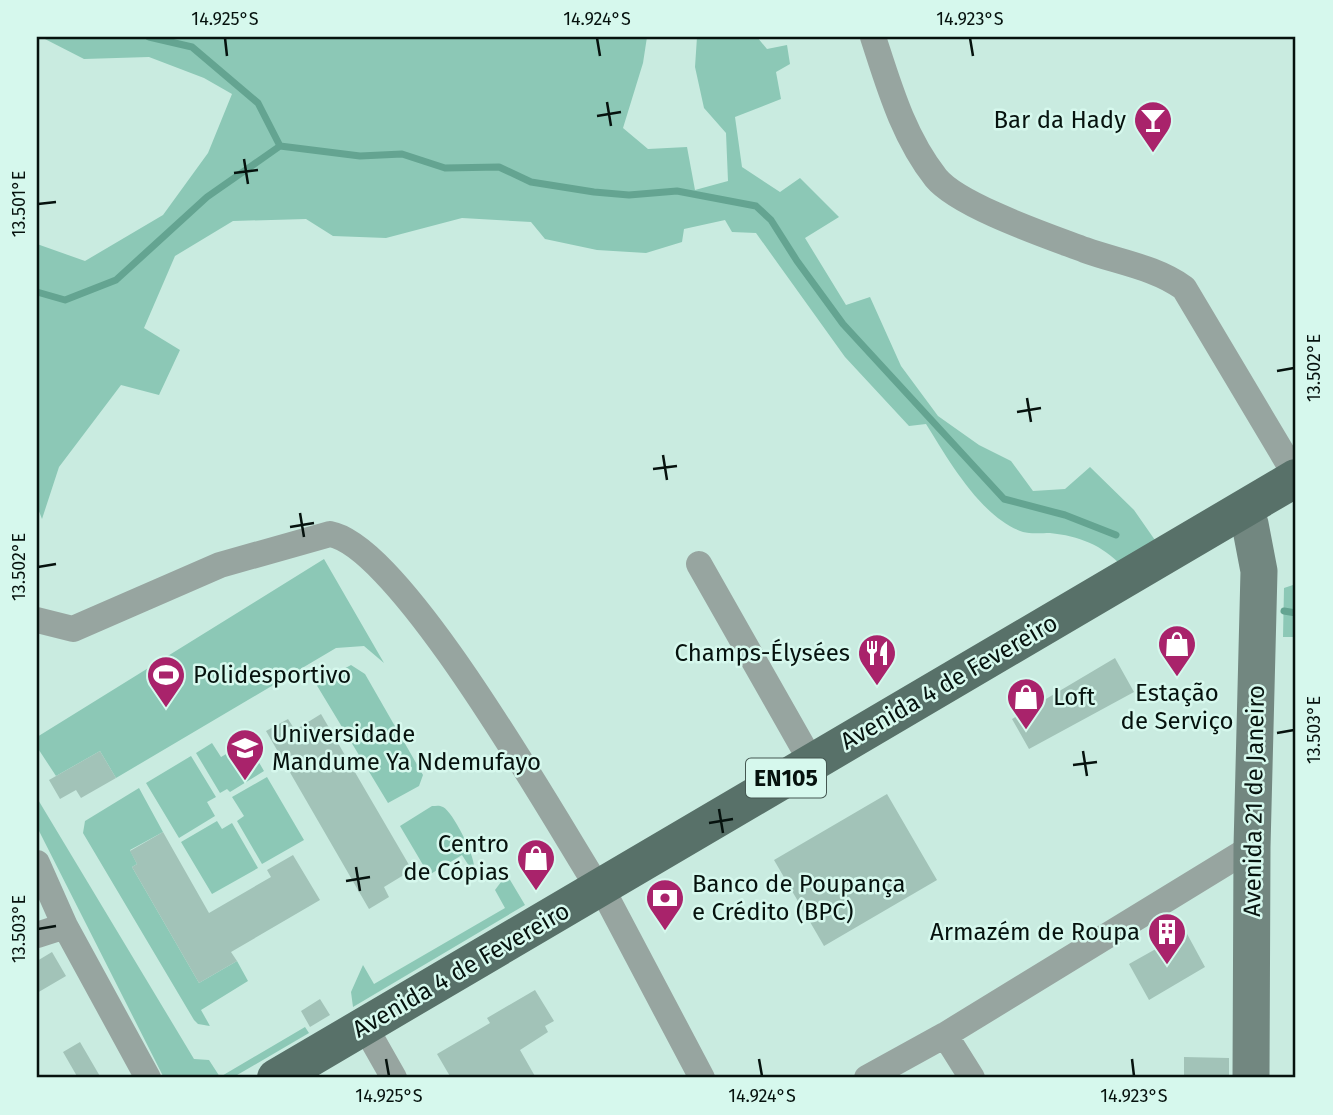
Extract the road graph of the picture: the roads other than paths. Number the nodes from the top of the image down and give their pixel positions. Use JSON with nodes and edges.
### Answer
{"nodes":[{"id":1,"x":873,"y":37,"type":"edge"},
{"id":2,"x":1296,"y":477,"type":"edge"},
{"id":3,"x":1296,"y":496,"type":"edge"},
{"id":4,"x":1250,"y":524,"type":"junction"},
{"id":5,"x":699,"y":564,"type":"dead end"},
{"id":6,"x":37,"y":620,"type":"edge"},
{"id":7,"x":812,"y":763,"type":"junction"},
{"id":8,"x":1252,"y":847,"type":"junction"},
{"id":9,"x":37,"y":863,"type":"edge"},
{"id":10,"x":604,"y":895,"type":"junction"},
{"id":11,"x":65,"y":926,"type":"junction"},
{"id":12,"x":37,"y":935,"type":"edge"},
{"id":13,"x":357,"y":1028,"type":"junction"},
{"id":14,"x":946,"y":1035,"type":"junction"},
{"id":15,"x":148,"y":1078,"type":"edge"},
{"id":16,"x":276,"y":1078,"type":"edge"},
{"id":17,"x":310,"y":1078,"type":"edge"},
{"id":18,"x":394,"y":1078,"type":"edge"},
{"id":19,"x":702,"y":1078,"type":"edge"},
{"id":20,"x":867,"y":1078,"type":"edge"},
{"id":21,"x":972,"y":1078,"type":"edge"},
{"id":22,"x":1251,"y":1078,"type":"edge"}],
"edges":[{"from":1,"to":2,"type":"street"},
{"from":2,"to":7,"type":"main road","name":"Avenida 4 de Fevereiro","number":"EN105"},
{"from":3,"to":4,"type":"main road","name":"Avenida 4 de Fevereiro","number":"EN105"},
{"from":4,"to":8,"type":"main road","name":"Avenida 21 de Janeiro"},
{"from":4,"to":10,"type":"main road","name":"Avenida 4 de Fevereiro","number":"EN105"},
{"from":5,"to":7,"type":"street"},
{"from":6,"to":10,"type":"street"},
{"from":7,"to":10,"type":"main road","name":"Avenida 4 de Fevereiro","number":"EN105"},
{"from":8,"to":14,"type":"street"},
{"from":8,"to":22,"type":"main road","name":"Avenida 21 de Janeiro"},
{"from":9,"to":11,"type":"street"},
{"from":10,"to":13,"type":"main road","name":"Avenida 4 de Fevereiro","number":"EN105"},
{"from":10,"to":19,"type":"street"},
{"from":11,"to":12,"type":"street"},
{"from":11,"to":15,"type":"street"},
{"from":13,"to":16,"type":"main road","name":"Avenida 4 de Fevereiro","number":"EN105"},
{"from":13,"to":17,"type":"main road","name":"Avenida 4 de Fevereiro","number":"EN105"},
{"from":13,"to":18,"type":"street"},
{"from":14,"to":20,"type":"street"},
{"from":14,"to":21,"type":"street"}]}
